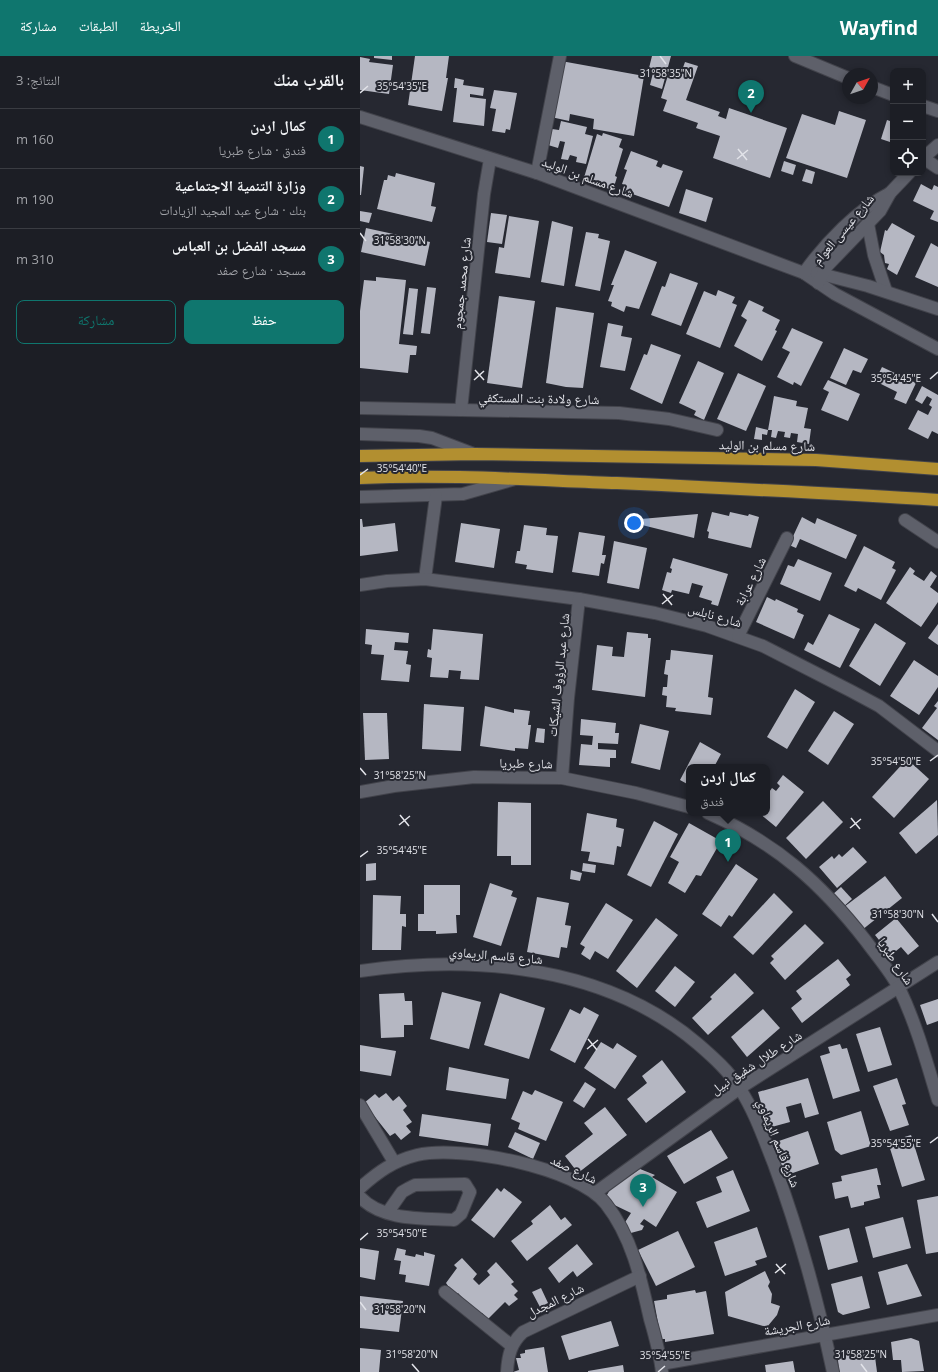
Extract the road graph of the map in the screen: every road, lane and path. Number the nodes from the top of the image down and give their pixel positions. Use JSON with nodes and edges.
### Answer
{"nodes":[{"id":1,"x":560,"y":56,"type":"edge"},
{"id":2,"x":795,"y":56,"type":"edge"},
{"id":3,"x":842,"y":76,"type":"edge"},
{"id":4,"x":878,"y":89,"type":"edge"},
{"id":5,"x":890,"y":94,"type":"edge"},
{"id":6,"x":926,"y":107,"type":"edge"},
{"id":7,"x":938,"y":111,"type":"edge"},
{"id":8,"x":360,"y":117,"type":"edge"},
{"id":9,"x":938,"y":145,"type":"edge"},
{"id":10,"x":926,"y":155,"type":"edge"},
{"id":11,"x":490,"y":159,"type":"junction"},
{"id":12,"x":926,"y":160,"type":"edge"},
{"id":13,"x":938,"y":168,"type":"edge"},
{"id":14,"x":537,"y":173,"type":"junction"},
{"id":15,"x":906,"y":176,"type":"edge"},
{"id":16,"x":890,"y":193,"type":"junction"},
{"id":17,"x":868,"y":224,"type":"junction"},
{"id":18,"x":804,"y":272,"type":"junction"},
{"id":19,"x":820,"y":278,"type":"junction"},
{"id":20,"x":886,"y":292,"type":"junction"},
{"id":21,"x":938,"y":309,"type":"edge"},
{"id":22,"x":938,"y":349,"type":"edge"},
{"id":23,"x":360,"y":408,"type":"edge"},
{"id":24,"x":461,"y":410,"type":"junction"},
{"id":25,"x":717,"y":430,"type":"dead end"},
{"id":26,"x":360,"y":434,"type":"edge"},
{"id":27,"x":475,"y":454,"type":"junction"},
{"id":28,"x":360,"y":456,"type":"edge"},
{"id":29,"x":938,"y":469,"type":"edge"},
{"id":30,"x":360,"y":478,"type":"edge"},
{"id":31,"x":516,"y":479,"type":"junction"},
{"id":32,"x":436,"y":496,"type":"junction"},
{"id":33,"x":360,"y":497,"type":"edge"},
{"id":34,"x":938,"y":500,"type":"edge"},
{"id":35,"x":904,"y":520,"type":"dead end"},
{"id":36,"x":787,"y":538,"type":"dead end"},
{"id":37,"x":938,"y":542,"type":"edge"},
{"id":38,"x":425,"y":579,"type":"junction"},
{"id":39,"x":360,"y":585,"type":"edge"},
{"id":40,"x":579,"y":599,"type":"junction"},
{"id":41,"x":738,"y":636,"type":"junction"},
{"id":42,"x":938,"y":751,"type":"edge"},
{"id":43,"x":562,"y":778,"type":"junction"},
{"id":44,"x":360,"y":792,"type":"edge"},
{"id":45,"x":686,"y":806,"type":"edge"},
{"id":46,"x":713,"y":816,"type":"edge"},
{"id":47,"x":938,"y":962,"type":"edge"},
{"id":48,"x":360,"y":971,"type":"edge"},
{"id":49,"x":898,"y":987,"type":"junction"},
{"id":50,"x":740,"y":1088,"type":"junction"},
{"id":51,"x":938,"y":1100,"type":"edge"},
{"id":52,"x":360,"y":1105,"type":"edge"},
{"id":53,"x":394,"y":1162,"type":"junction"},
{"id":54,"x":360,"y":1188,"type":"edge"},
{"id":55,"x":595,"y":1193,"type":"junction"},
{"id":56,"x":360,"y":1197,"type":"edge"},
{"id":57,"x":388,"y":1212,"type":"junction"},
{"id":58,"x":640,"y":1276,"type":"junction"},
{"id":59,"x":445,"y":1292,"type":"dead end"},
{"id":60,"x":938,"y":1315,"type":"edge"},
{"id":61,"x":825,"y":1334,"type":"junction"},
{"id":62,"x":512,"y":1346,"type":"junction"},
{"id":63,"x":662,"y":1368,"type":"edge"},
{"id":64,"x":507,"y":1372,"type":"edge"},
{"id":65,"x":833,"y":1372,"type":"edge"}],
"edges":[{"from":1,"to":14,"type":"street"},
{"from":2,"to":3,"type":"street"},
{"from":4,"to":5,"type":"street"},
{"from":6,"to":7,"type":"street"},
{"from":8,"to":11,"type":"street","name":"شارع مسلم بن الوليد"},
{"from":9,"to":10,"type":"street"},
{"from":11,"to":14,"type":"street","name":"شارع مسلم بن الوليد"},
{"from":11,"to":24,"type":"street","name":"شارع محمد جمجوم"},
{"from":12,"to":13,"type":"street"},
{"from":14,"to":18,"type":"street","name":"شارع مسلم بن الوليد"},
{"from":15,"to":16,"type":"street","name":"شارع عيسى العوام"},
{"from":16,"to":17,"type":"street","name":"شارع عيسى العوام"},
{"from":16,"to":18,"type":"street","name":"شارع عيسى العوام"},
{"from":17,"to":19,"type":"street","name":"شارع عيسى العوام"},
{"from":17,"to":20,"type":"street"},
{"from":18,"to":19,"type":"street","name":"شارع مسلم بن الوليد"},
{"from":19,"to":20,"type":"street","name":"شارع مسلم بن الوليد"},
{"from":19,"to":22,"type":"street","name":"شارع مسلم بن الوليد"},
{"from":20,"to":21,"type":"street","name":"شارع مسلم بن الوليد"},
{"from":23,"to":24,"type":"street","name":"شارع ولادة بنت المستكفي"},
{"from":24,"to":25,"type":"street","name":"شارع ولادة بنت المستكفي"},
{"from":26,"to":27,"type":"street","name":"شارع مسلم بن الوليد"},
{"from":27,"to":28,"type":"highway","name":"شارع مسلم بن الوليد"},
{"from":27,"to":29,"type":"highway","name":"شارع مسلم بن الوليد"},
{"from":30,"to":31,"type":"highway"},
{"from":31,"to":32,"type":"street"},
{"from":31,"to":34,"type":"highway"},
{"from":32,"to":33,"type":"street"},
{"from":32,"to":38,"type":"street"},
{"from":35,"to":37,"type":"street"},
{"from":36,"to":41,"type":"street","name":"شارع عرابة"},
{"from":38,"to":39,"type":"street","name":"شارع نابلس"},
{"from":38,"to":40,"type":"street","name":"شارع نابلس"},
{"from":40,"to":41,"type":"street","name":"شارع نابلس"},
{"from":40,"to":43,"type":"street","name":"شارع عبد الرؤوف الشيكات"},
{"from":41,"to":42,"type":"street","name":"شارع نابلس"},
{"from":43,"to":44,"type":"street","name":"شارع طبريا"},
{"from":43,"to":45,"type":"street","name":"شارع طبريا"},
{"from":46,"to":49,"type":"street","name":"شارع طبريا"},
{"from":47,"to":49,"type":"street","name":"شارع طلال شفيق نبيل"},
{"from":48,"to":50,"type":"street","name":"شارع قاسم الريماوي"},
{"from":49,"to":50,"type":"street","name":"شارع طلال شفيق نبيل"},
{"from":49,"to":51,"type":"street","name":"شارع طبريا"},
{"from":50,"to":55,"type":"street","name":"شارع طلال شفيق نبيل"},
{"from":50,"to":61,"type":"street","name":"شارع قاسم الريماوي"},
{"from":52,"to":53,"type":"street"},
{"from":53,"to":54,"type":"street","name":"شارع صفد"},
{"from":53,"to":55,"type":"street","name":"شارع صفد"},
{"from":55,"to":58,"type":"street","name":"شارع صفد"},
{"from":56,"to":57,"type":"street"},
{"from":57,"to":57,"type":"street"},
{"from":58,"to":62,"type":"street","name":"شارع المجدل"},
{"from":58,"to":63,"type":"street","name":"شارع صفد"},
{"from":59,"to":62,"type":"street"},
{"from":60,"to":61,"type":"street","name":"شارع الجريشة"},
{"from":61,"to":63,"type":"street","name":"شارع الجريشة"},
{"from":61,"to":65,"type":"street","name":"شارع قاسم الريماوي"},
{"from":62,"to":64,"type":"street","name":"شارع المجدل"}]}
